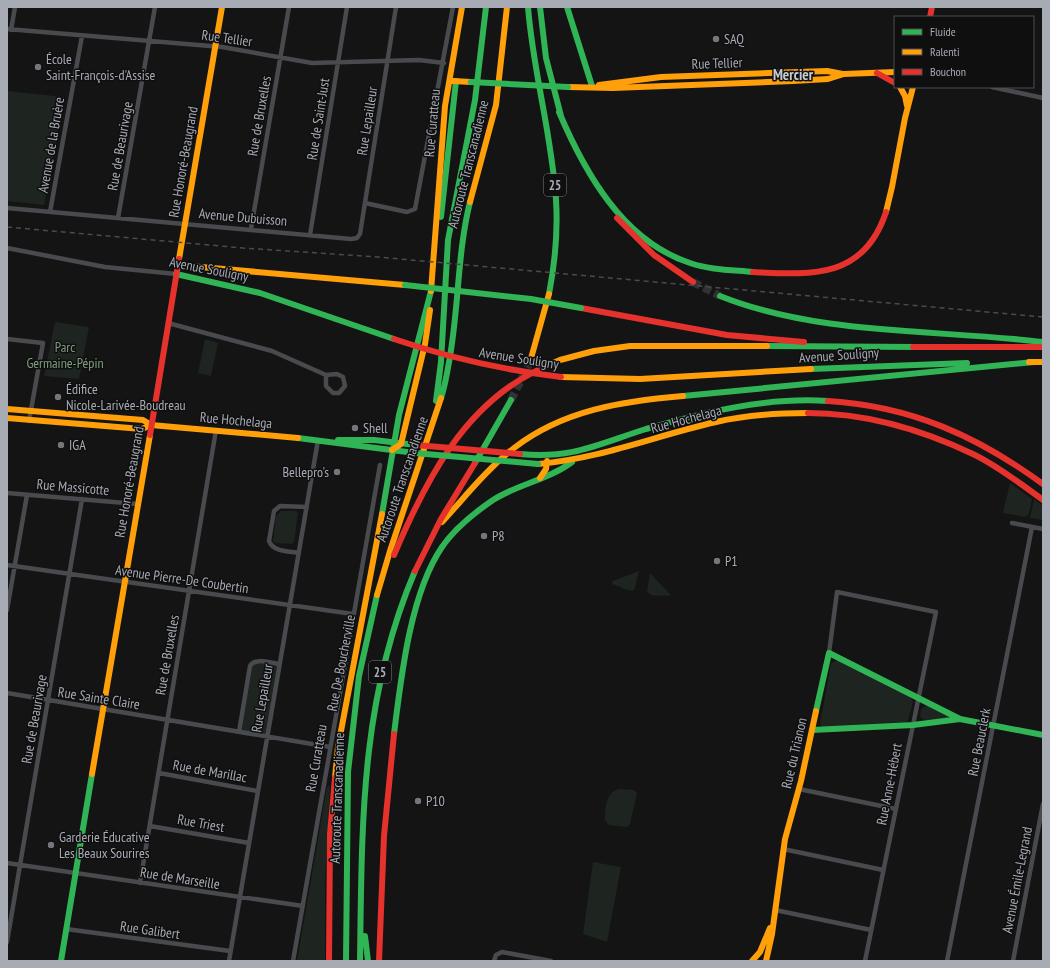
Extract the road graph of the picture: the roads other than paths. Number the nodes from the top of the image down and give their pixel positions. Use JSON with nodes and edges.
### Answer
{"nodes":[{"id":1,"x":15,"y":7,"type":"edge"},
{"id":2,"x":155,"y":7,"type":"edge"},
{"id":3,"x":222,"y":7,"type":"edge"},
{"id":4,"x":289,"y":7,"type":"edge"},
{"id":5,"x":347,"y":7,"type":"edge"},
{"id":6,"x":396,"y":7,"type":"edge"},
{"id":7,"x":453,"y":7,"type":"edge"},
{"id":8,"x":462,"y":7,"type":"edge"},
{"id":9,"x":486,"y":7,"type":"edge"},
{"id":10,"x":507,"y":7,"type":"edge"},
{"id":11,"x":528,"y":7,"type":"edge"},
{"id":12,"x":540,"y":7,"type":"edge"},
{"id":13,"x":567,"y":7,"type":"edge"},
{"id":14,"x":9,"y":29,"type":"edge"},
{"id":15,"x":82,"y":36,"type":"junction"},
{"id":16,"x":150,"y":41,"type":"junction"},
{"id":17,"x":215,"y":47,"type":"junction"},
{"id":18,"x":281,"y":58,"type":"junction"},
{"id":19,"x":388,"y":60,"type":"junction"},
{"id":20,"x":338,"y":62,"type":"junction"},
{"id":21,"x":444,"y":63,"type":"junction"},
{"id":22,"x":894,"y":72,"type":"edge"},
{"id":23,"x":877,"y":73,"type":"junction"},
{"id":24,"x":449,"y":81,"type":"junction"},
{"id":25,"x":456,"y":82,"type":"junction"},
{"id":26,"x":894,"y":82,"type":"edge"},
{"id":27,"x":592,"y":86,"type":"junction"},
{"id":28,"x":901,"y":88,"type":"edge"},
{"id":29,"x":913,"y":88,"type":"edge"},
{"id":30,"x":997,"y":88,"type":"edge"},
{"id":31,"x":1043,"y":98,"type":"edge"},
{"id":32,"x":907,"y":106,"type":"junction"},
{"id":33,"x":559,"y":112,"type":"junction"},
{"id":34,"x":365,"y":203,"type":"junction"},
{"id":35,"x":7,"y":208,"type":"edge"},
{"id":36,"x":50,"y":212,"type":"junction"},
{"id":37,"x":118,"y":218,"type":"junction"},
{"id":38,"x":185,"y":223,"type":"junction"},
{"id":39,"x":251,"y":229,"type":"junction"},
{"id":40,"x":310,"y":235,"type":"junction"},
{"id":41,"x":357,"y":238,"type":"joint"},
{"id":42,"x":436,"y":243,"type":"junction"},
{"id":43,"x":7,"y":248,"type":"edge"},
{"id":44,"x":178,"y":265,"type":"junction"},
{"id":45,"x":176,"y":274,"type":"junction"},
{"id":46,"x":693,"y":282,"type":"tunnel mouth"},
{"id":47,"x":432,"y":291,"type":"junction"},
{"id":48,"x":720,"y":296,"type":"tunnel mouth"},
{"id":49,"x":168,"y":323,"type":"junction"},
{"id":50,"x":7,"y":339,"type":"edge"},
{"id":51,"x":1043,"y":342,"type":"edge"},
{"id":52,"x":917,"y":347,"type":"junction"},
{"id":53,"x":1043,"y":347,"type":"edge"},
{"id":54,"x":530,"y":362,"type":"tunnel mouth"},
{"id":55,"x":1034,"y":362,"type":"junction"},
{"id":56,"x":1043,"y":362,"type":"edge"},
{"id":57,"x":326,"y":375,"type":"junction"},
{"id":58,"x":511,"y":400,"type":"tunnel mouth"},
{"id":59,"x":7,"y":410,"type":"edge"},
{"id":60,"x":30,"y":412,"type":"junction"},
{"id":61,"x":76,"y":416,"type":"junction"},
{"id":62,"x":7,"y":418,"type":"edge"},
{"id":63,"x":29,"y":421,"type":"junction"},
{"id":64,"x":75,"y":424,"type":"junction"},
{"id":65,"x":151,"y":425,"type":"junction"},
{"id":66,"x":216,"y":430,"type":"junction"},
{"id":67,"x":318,"y":440,"type":"junction"},
{"id":68,"x":394,"y":442,"type":"junction"},
{"id":69,"x":401,"y":444,"type":"junction"},
{"id":70,"x":392,"y":450,"type":"junction"},
{"id":71,"x":547,"y":456,"type":"junction"},
{"id":72,"x":421,"y":462,"type":"junction"},
{"id":73,"x":572,"y":462,"type":"junction"},
{"id":74,"x":546,"y":464,"type":"junction"},
{"id":75,"x":380,"y":465,"type":"dead end"},
{"id":76,"x":540,"y":478,"type":"junction"},
{"id":77,"x":1043,"y":484,"type":"edge"},
{"id":78,"x":7,"y":493,"type":"edge"},
{"id":79,"x":27,"y":495,"type":"junction"},
{"id":80,"x":82,"y":499,"type":"junction"},
{"id":81,"x":1043,"y":500,"type":"edge"},
{"id":82,"x":137,"y":504,"type":"junction"},
{"id":83,"x":307,"y":507,"type":"junction"},
{"id":84,"x":442,"y":522,"type":"junction"},
{"id":85,"x":1012,"y":524,"type":"dead end"},
{"id":86,"x":1032,"y":527,"type":"junction"},
{"id":87,"x":1043,"y":530,"type":"edge"},
{"id":88,"x":299,"y":553,"type":"junction"},
{"id":89,"x":7,"y":565,"type":"edge"},
{"id":90,"x":15,"y":566,"type":"junction"},
{"id":91,"x":69,"y":575,"type":"junction"},
{"id":92,"x":383,"y":578,"type":"junction"},
{"id":93,"x":124,"y":582,"type":"junction"},
{"id":94,"x":189,"y":592,"type":"junction"},
{"id":95,"x":837,"y":592,"type":"joint"},
{"id":96,"x":289,"y":607,"type":"junction"},
{"id":97,"x":7,"y":610,"type":"edge"},
{"id":98,"x":353,"y":614,"type":"junction"},
{"id":99,"x":828,"y":653,"type":"junction"},
{"id":100,"x":279,"y":664,"type":"junction"},
{"id":101,"x":7,"y":694,"type":"edge"},
{"id":102,"x":919,"y":697,"type":"junction"},
{"id":103,"x":48,"y":700,"type":"junction"},
{"id":104,"x":103,"y":709,"type":"junction"},
{"id":105,"x":960,"y":719,"type":"junction"},
{"id":106,"x":168,"y":720,"type":"junction"},
{"id":107,"x":913,"y":725,"type":"junction"},
{"id":108,"x":993,"y":726,"type":"junction"},
{"id":109,"x":812,"y":730,"type":"junction"},
{"id":110,"x":239,"y":732,"type":"junction"},
{"id":111,"x":1043,"y":735,"type":"edge"},
{"id":112,"x":266,"y":736,"type":"junction"},
{"id":113,"x":330,"y":747,"type":"junction"},
{"id":114,"x":159,"y":774,"type":"junction"},
{"id":115,"x":799,"y":789,"type":"junction"},
{"id":116,"x":257,"y":791,"type":"junction"},
{"id":117,"x":1043,"y":804,"type":"edge"},
{"id":118,"x":896,"y":809,"type":"junction"},
{"id":119,"x":150,"y":826,"type":"junction"},
{"id":120,"x":248,"y":843,"type":"junction"},
{"id":121,"x":783,"y":849,"type":"junction"},
{"id":122,"x":7,"y":863,"type":"edge"},
{"id":123,"x":20,"y":865,"type":"junction"},
{"id":124,"x":883,"y":870,"type":"junction"},
{"id":125,"x":75,"y":873,"type":"junction"},
{"id":126,"x":140,"y":883,"type":"junction"},
{"id":127,"x":239,"y":898,"type":"junction"},
{"id":128,"x":361,"y":902,"type":"junction"},
{"id":129,"x":303,"y":906,"type":"junction"},
{"id":130,"x":776,"y":910,"type":"junction"},
{"id":131,"x":773,"y":919,"type":"junction"},
{"id":132,"x":66,"y":930,"type":"junction"},
{"id":133,"x":871,"y":930,"type":"junction"},
{"id":134,"x":7,"y":942,"type":"edge"},
{"id":135,"x":230,"y":951,"type":"junction"},
{"id":136,"x":61,"y":961,"type":"edge"},
{"id":137,"x":229,"y":961,"type":"edge"},
{"id":138,"x":293,"y":961,"type":"edge"},
{"id":139,"x":329,"y":961,"type":"edge"},
{"id":140,"x":346,"y":961,"type":"edge"},
{"id":141,"x":360,"y":961,"type":"edge"},
{"id":142,"x":368,"y":961,"type":"edge"},
{"id":143,"x":379,"y":961,"type":"edge"},
{"id":144,"x":494,"y":961,"type":"edge"},
{"id":145,"x":551,"y":961,"type":"edge"},
{"id":146,"x":752,"y":961,"type":"edge"},
{"id":147,"x":760,"y":961,"type":"edge"},
{"id":148,"x":766,"y":961,"type":"edge"},
{"id":149,"x":865,"y":961,"type":"edge"},
{"id":150,"x":947,"y":961,"type":"edge"},
{"id":151,"x":1013,"y":961,"type":"edge"}],
"edges":[{"from":1,"to":14,"type":"street"},
{"from":2,"to":16,"type":"street","name":"Rue de Beaurivage"},
{"from":3,"to":17,"type":"main road","name":"Rue Honoré-Beaugrand"},
{"from":4,"to":18,"type":"street","name":"Rue de Bruxelles"},
{"from":5,"to":20,"type":"street","name":"Rue de Saint-Just"},
{"from":6,"to":19,"type":"street","name":"Rue Lepailleur"},
{"from":7,"to":21,"type":"street","name":"Rue Curatteau"},
{"from":8,"to":24,"type":"main road","name":"Rue Curatteau"},
{"from":9,"to":72,"type":"main road"},
{"from":10,"to":72,"type":"main road","name":"Autoroute Transcanadienne","number":"25"},
{"from":11,"to":54,"type":"main road","number":"25"},
{"from":12,"to":33,"type":"main road"},
{"from":13,"to":27,"type":"main road"},
{"from":14,"to":15,"type":"street","name":"Rue Tellier"},
{"from":15,"to":16,"type":"street","name":"Rue Tellier"},
{"from":15,"to":36,"type":"street","name":"Avenue de la Bruère"},
{"from":16,"to":17,"type":"street","name":"Rue Tellier"},
{"from":16,"to":37,"type":"street","name":"Rue de Beaurivage"},
{"from":17,"to":18,"type":"street","name":"Rue Tellier"},
{"from":17,"to":38,"type":"main road","name":"Rue Honoré-Beaugrand"},
{"from":18,"to":20,"type":"street","name":"Rue Tellier"},
{"from":18,"to":39,"type":"street","name":"Rue de Bruxelles"},
{"from":19,"to":20,"type":"street","name":"Rue Tellier"},
{"from":19,"to":21,"type":"street","name":"Rue Tellier"},
{"from":19,"to":34,"type":"street","name":"Rue Lepailleur"},
{"from":20,"to":40,"type":"street","name":"Rue de Saint-Just"},
{"from":21,"to":34,"type":"street","name":"Rue Curatteau"},
{"from":22,"to":23,"type":"main road","name":"Rue Tellier"},
{"from":23,"to":26,"type":"main road"},
{"from":23,"to":27,"type":"main road","name":"Rue Tellier"},
{"from":24,"to":25,"type":"main road","name":"Rue Tellier"},
{"from":24,"to":42,"type":"main road","name":"Rue Curatteau"},
{"from":25,"to":27,"type":"main road","name":"Rue Tellier","bridge":true},
{"from":25,"to":42,"type":"main road","name":"Rue Curatteau"},
{"from":28,"to":32,"type":"main road"},
{"from":29,"to":32,"type":"main road"},
{"from":30,"to":31,"type":"street"},
{"from":32,"to":33,"type":"main road"},
{"from":33,"to":46,"type":"main road"},
{"from":34,"to":41,"type":"street","name":"Rue Lepailleur"},
{"from":35,"to":36,"type":"street","name":"Avenue Dubuisson"},
{"from":36,"to":37,"type":"street","name":"Avenue Dubuisson"},
{"from":37,"to":38,"type":"street","name":"Avenue Dubuisson"},
{"from":38,"to":39,"type":"street","name":"Avenue Dubuisson"},
{"from":38,"to":44,"type":"main road","name":"Rue Honoré-Beaugrand"},
{"from":39,"to":40,"type":"street","name":"Avenue Dubuisson"},
{"from":40,"to":41,"type":"street","name":"Avenue Dubuisson"},
{"from":42,"to":47,"type":"main road","name":"Rue Curatteau"},
{"from":43,"to":45,"type":"street","name":"Avenue Souligny"},
{"from":44,"to":45,"type":"main road","name":"Rue Honoré-Beaugrand"},
{"from":44,"to":52,"type":"main road","name":"Avenue Souligny","bridge":true},
{"from":45,"to":49,"type":"main road","name":"Rue Honoré-Beaugrand"},
{"from":45,"to":55,"type":"main road","name":"Avenue Souligny","bridge":true},
{"from":47,"to":68,"type":"main road","name":"Rue Curatteau"},
{"from":47,"to":69,"type":"main road","name":"Rue Curatteau"},
{"from":48,"to":51,"type":"main road"},
{"from":49,"to":57,"type":"street"},
{"from":49,"to":65,"type":"main road","name":"Rue Honoré-Beaugrand"},
{"from":50,"to":60,"type":"street"},
{"from":52,"to":53,"type":"main road","name":"Avenue Souligny"},
{"from":52,"to":92,"type":"main road"},
{"from":55,"to":56,"type":"main road","name":"Avenue Souligny"},
{"from":55,"to":84,"type":"main road"},
{"from":57,"to":57,"type":"street"},
{"from":58,"to":84,"type":"main road","name":"Autoroute Transcanadienne","number":"25"},
{"from":59,"to":60,"type":"main road","name":"Rue Hochelaga"},
{"from":60,"to":61,"type":"main road","name":"Rue Hochelaga"},
{"from":60,"to":63,"type":"street"},
{"from":61,"to":64,"type":"main road"},
{"from":61,"to":65,"type":"main road","name":"Rue Hochelaga"},
{"from":62,"to":63,"type":"main road","name":"Rue Hochelaga"},
{"from":63,"to":64,"type":"main road","name":"Rue Hochelaga"},
{"from":64,"to":65,"type":"main road","name":"Rue Hochelaga"},
{"from":65,"to":66,"type":"main road","name":"Rue Hochelaga"},
{"from":65,"to":82,"type":"main road","name":"Rue Honoré-Beaugrand"},
{"from":66,"to":67,"type":"main road","name":"Rue Hochelaga"},
{"from":66,"to":94,"type":"street","name":"Rue de Bruxelles"},
{"from":67,"to":68,"type":"main road","name":"Rue Hochelaga"},
{"from":67,"to":70,"type":"main road","name":"Rue Hochelaga"},
{"from":67,"to":83,"type":"street","name":"Rue Lepailleur"},
{"from":68,"to":69,"type":"main road","name":"Rue Hochelaga"},
{"from":68,"to":70,"type":"main road","name":"Rue De Boucherville"},
{"from":69,"to":70,"type":"main road"},
{"from":69,"to":71,"type":"main road","name":"Rue Hochelaga","bridge":true},
{"from":70,"to":74,"type":"main road","name":"Rue Hochelaga","bridge":true},
{"from":70,"to":139,"type":"main road","name":"Rue De Boucherville"},
{"from":71,"to":74,"type":"main road"},
{"from":71,"to":77,"type":"main road","name":"Rue Hochelaga"},
{"from":72,"to":92,"type":"main road","name":"Autoroute Transcanadienne","number":"25"},
{"from":73,"to":74,"type":"main road","name":"Rue Hochelaga"},
{"from":73,"to":76,"type":"main road"},
{"from":73,"to":81,"type":"main road","name":"Rue Hochelaga"},
{"from":74,"to":76,"type":"main road"},
{"from":75,"to":98,"type":"street","name":"Rue Curatteau"},
{"from":76,"to":143,"type":"main road"},
{"from":78,"to":79,"type":"street","name":"Rue Massicotte"},
{"from":79,"to":80,"type":"street","name":"Rue Massicotte"},
{"from":79,"to":90,"type":"street"},
{"from":80,"to":82,"type":"street","name":"Rue Massicotte"},
{"from":80,"to":91,"type":"street","name":"Rue de Beaurivage"},
{"from":82,"to":93,"type":"main road","name":"Rue Honoré-Beaugrand"},
{"from":83,"to":88,"type":"street","name":"Rue Lepailleur"},
{"from":83,"to":88,"type":"street"},
{"from":84,"to":128,"type":"main road","name":"Autoroute Transcanadienne","number":"25"},
{"from":85,"to":86,"type":"street"},
{"from":86,"to":87,"type":"street"},
{"from":86,"to":108,"type":"street","name":"Rue Beauclerk"},
{"from":88,"to":96,"type":"street","name":"Rue Lepailleur"},
{"from":89,"to":90,"type":"street","name":"Avenue Pierre-De Coubertin"},
{"from":90,"to":91,"type":"street","name":"Avenue Pierre-De Coubertin"},
{"from":90,"to":97,"type":"street"},
{"from":91,"to":93,"type":"street","name":"Avenue Pierre-De Coubertin"},
{"from":91,"to":103,"type":"street","name":"Rue de Beaurivage"},
{"from":92,"to":140,"type":"main road","name":"Autoroute Transcanadienne","number":"25"},
{"from":93,"to":94,"type":"street","name":"Avenue Pierre-De Coubertin"},
{"from":93,"to":104,"type":"main road","name":"Rue Honoré-Beaugrand"},
{"from":94,"to":96,"type":"street","name":"Avenue Pierre-De Coubertin"},
{"from":94,"to":106,"type":"street","name":"Rue de Bruxelles"},
{"from":95,"to":99,"type":"street","name":"Rue du Trianon"},
{"from":95,"to":102,"type":"street","name":"Rue Anne-Hébert"},
{"from":96,"to":98,"type":"street","name":"Avenue Pierre-De Coubertin"},
{"from":96,"to":100,"type":"street","name":"Rue Lepailleur"},
{"from":98,"to":113,"type":"street","name":"Rue Curatteau"},
{"from":99,"to":102,"type":"main road"},
{"from":99,"to":109,"type":"main road","name":"Rue du Trianon"},
{"from":100,"to":110,"type":"street"},
{"from":100,"to":112,"type":"street","name":"Rue Lepailleur"},
{"from":101,"to":103,"type":"street","name":"Rue Sainte Claire"},
{"from":102,"to":105,"type":"main road"},
{"from":102,"to":107,"type":"street","name":"Rue Anne-Hébert"},
{"from":103,"to":104,"type":"street","name":"Rue Sainte Claire"},
{"from":103,"to":123,"type":"street","name":"Rue de Beaurivage"},
{"from":104,"to":106,"type":"street","name":"Rue Sainte Claire"},
{"from":104,"to":125,"type":"main road","name":"Rue Honoré-Beaugrand"},
{"from":105,"to":107,"type":"main road"},
{"from":105,"to":108,"type":"main road"},
{"from":106,"to":110,"type":"street","name":"Rue Sainte Claire"},
{"from":106,"to":114,"type":"street","name":"Rue de Bruxelles"},
{"from":107,"to":109,"type":"main road"},
{"from":107,"to":118,"type":"street","name":"Rue Anne-Hébert"},
{"from":108,"to":111,"type":"main road"},
{"from":108,"to":150,"type":"street","name":"Rue Beauclerk"},
{"from":109,"to":115,"type":"main road","name":"Rue du Trianon"},
{"from":110,"to":112,"type":"street","name":"Rue Sainte Claire"},
{"from":112,"to":113,"type":"street","name":"Rue Sainte Claire"},
{"from":112,"to":116,"type":"street","name":"Rue Lepailleur"},
{"from":113,"to":129,"type":"street","name":"Rue Curatteau"},
{"from":114,"to":116,"type":"street","name":"Rue de Marillac"},
{"from":114,"to":119,"type":"street","name":"Rue de Bruxelles"},
{"from":115,"to":118,"type":"street"},
{"from":115,"to":121,"type":"main road","name":"Rue du Trianon"},
{"from":116,"to":120,"type":"street","name":"Rue Lepailleur"},
{"from":117,"to":151,"type":"street","name":"Avenue Émile-Legrand"},
{"from":118,"to":124,"type":"street","name":"Rue Anne-Hébert"},
{"from":119,"to":120,"type":"street","name":"Rue Triest"},
{"from":119,"to":126,"type":"street","name":"Rue de Bruxelles"},
{"from":120,"to":127,"type":"street","name":"Rue Lepailleur"},
{"from":121,"to":124,"type":"street"},
{"from":121,"to":130,"type":"main road","name":"Rue du Trianon"},
{"from":122,"to":123,"type":"street","name":"Rue de Marseille"},
{"from":123,"to":125,"type":"street","name":"Rue de Marseille"},
{"from":123,"to":134,"type":"street","name":"Rue de Beaurivage"},
{"from":124,"to":133,"type":"street","name":"Rue Anne-Hébert"},
{"from":125,"to":126,"type":"street","name":"Rue de Marseille"},
{"from":125,"to":132,"type":"main road","name":"Rue Honoré-Beaugrand"},
{"from":126,"to":127,"type":"street","name":"Rue de Marseille"},
{"from":127,"to":129,"type":"street","name":"Rue de Marseille"},
{"from":127,"to":135,"type":"street","name":"Rue Lepailleur"},
{"from":128,"to":141,"type":"main road","name":"Autoroute Transcanadienne","number":"25"},
{"from":128,"to":142,"type":"main road"},
{"from":129,"to":138,"type":"street","name":"Rue Curatteau"},
{"from":130,"to":131,"type":"main road","name":"Rue du Trianon"},
{"from":130,"to":133,"type":"street"},
{"from":131,"to":146,"type":"main road","name":"Rue du Trianon"},
{"from":131,"to":148,"type":"main road","name":"Rue du Trianon"},
{"from":132,"to":135,"type":"street","name":"Rue Galibert"},
{"from":132,"to":136,"type":"main road","name":"Rue Honoré-Beaugrand"},
{"from":133,"to":149,"type":"street","name":"Rue Anne-Hébert"},
{"from":135,"to":137,"type":"street","name":"Rue Lepailleur"},
{"from":144,"to":145,"type":"street"},
{"from":146,"to":147,"type":"main road"}]}
